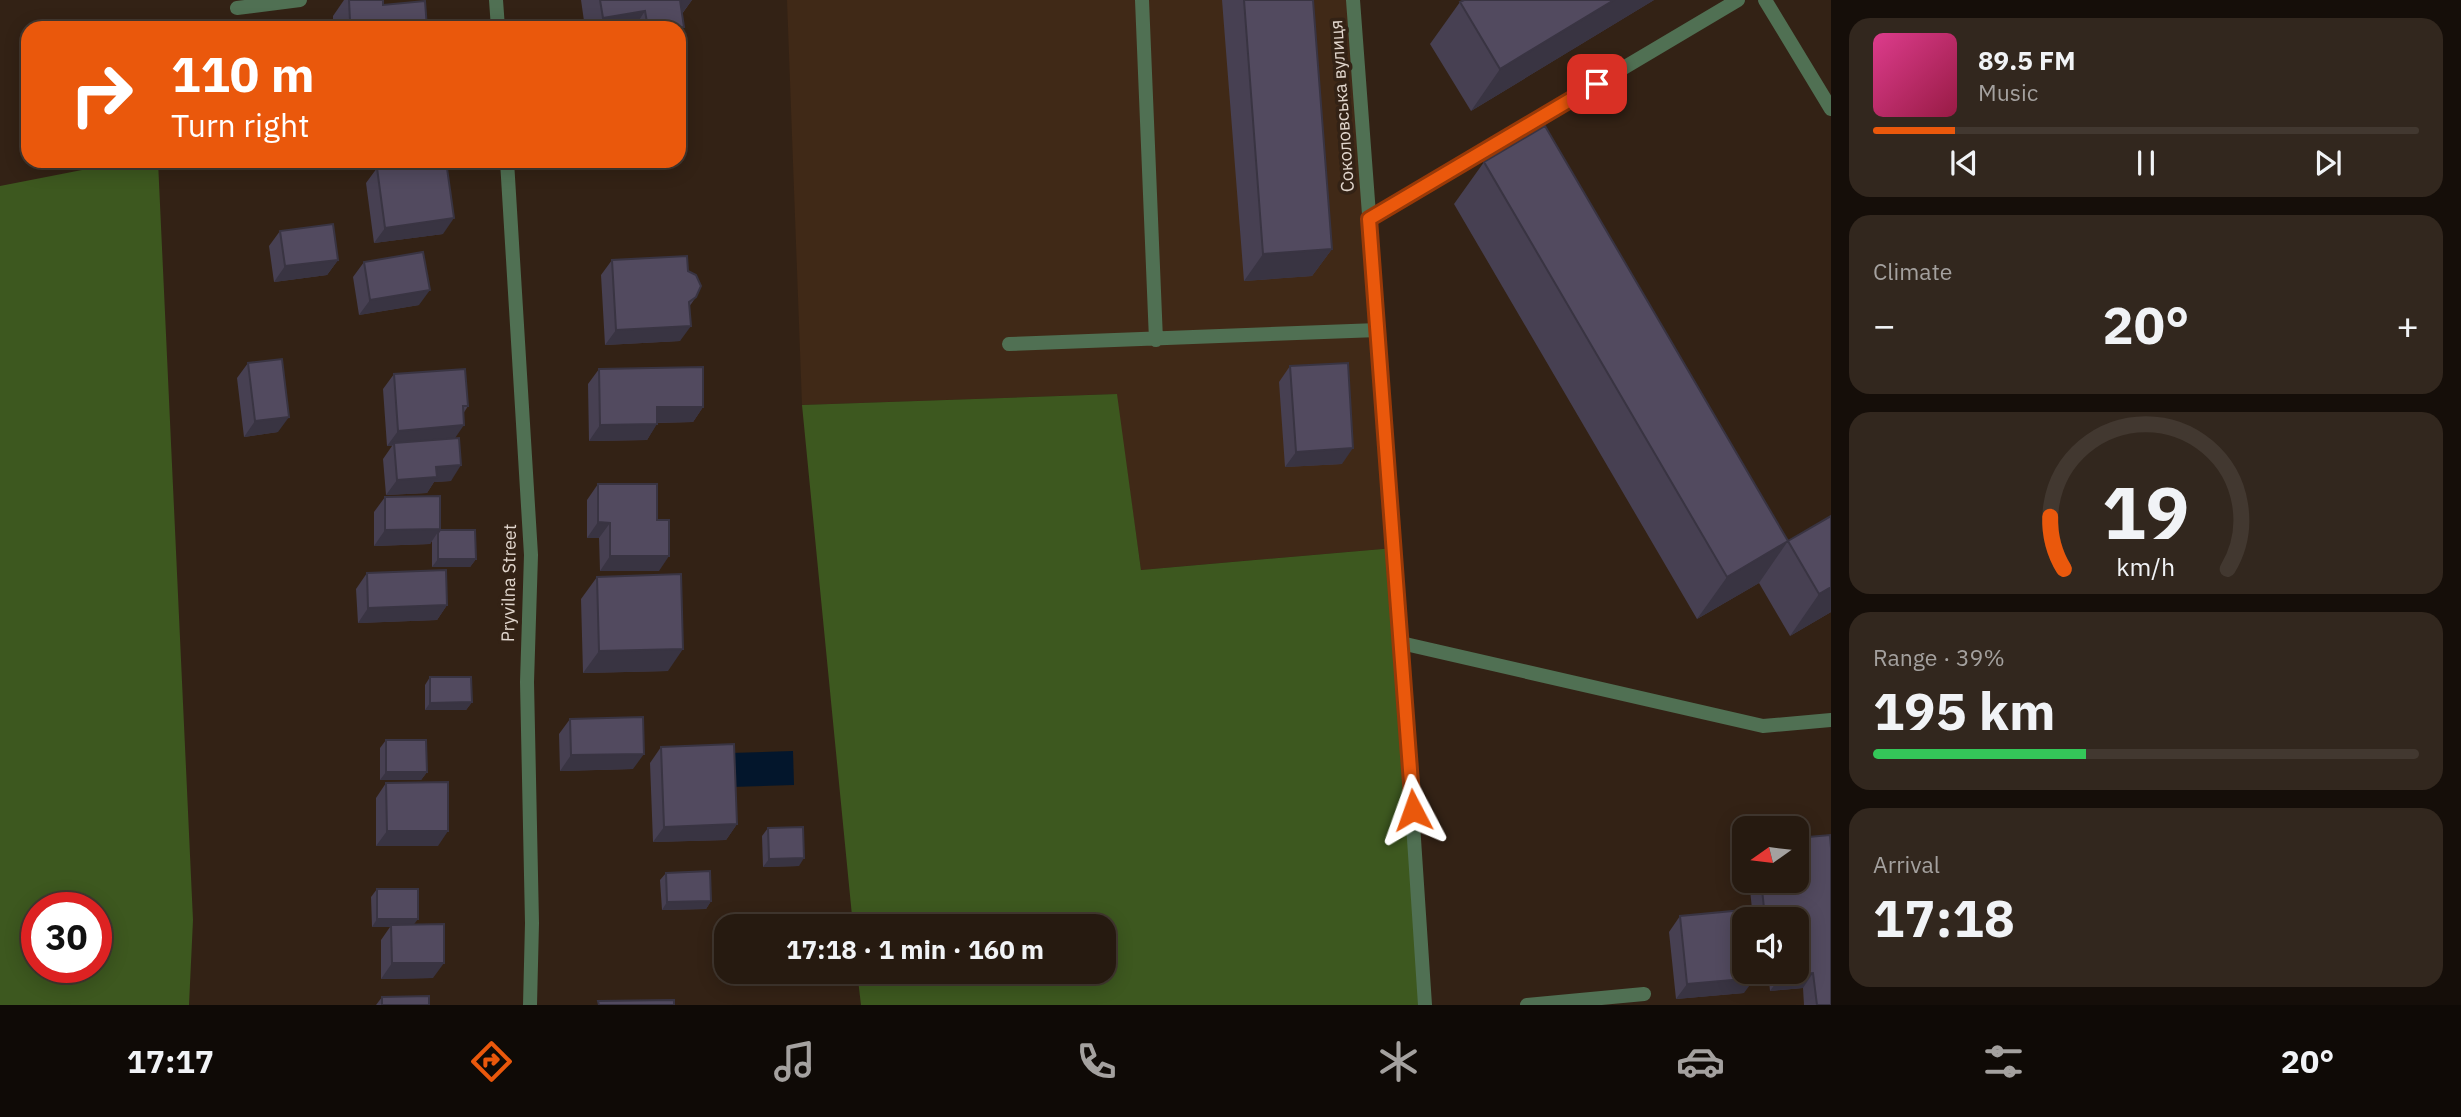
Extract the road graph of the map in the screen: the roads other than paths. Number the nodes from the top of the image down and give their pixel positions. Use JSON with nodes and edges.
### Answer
{"nodes":[{"id":1,"x":300,"y":0,"type":"edge"},
{"id":2,"x":496,"y":0,"type":"edge"},
{"id":3,"x":1142,"y":0,"type":"edge"},
{"id":4,"x":1353,"y":0,"type":"edge"},
{"id":5,"x":1738,"y":0,"type":"edge"},
{"id":6,"x":1765,"y":0,"type":"edge"},
{"id":7,"x":237,"y":8,"type":"dead end"},
{"id":8,"x":498,"y":21,"type":"edge"},
{"id":9,"x":1831,"y":108,"type":"edge"},
{"id":10,"x":507,"y":168,"type":"edge"},
{"id":11,"x":1369,"y":219,"type":"junction"},
{"id":12,"x":1378,"y":330,"type":"junction"},
{"id":13,"x":1156,"y":340,"type":"junction"},
{"id":14,"x":1009,"y":344,"type":"dead end"},
{"id":15,"x":1402,"y":643,"type":"junction"},
{"id":16,"x":1831,"y":720,"type":"edge"},
{"id":17,"x":1644,"y":994,"type":"dead end"},
{"id":18,"x":530,"y":1005,"type":"edge"},
{"id":19,"x":1426,"y":1005,"type":"edge"},
{"id":20,"x":1527,"y":1005,"type":"edge"}],
"edges":[{"from":1,"to":7,"type":"street"},
{"from":2,"to":8,"type":"street"},
{"from":3,"to":13,"type":"street"},
{"from":4,"to":11,"type":"street","name":"Соколовська вулиця"},
{"from":5,"to":11,"type":"street"},
{"from":6,"to":9,"type":"street"},
{"from":10,"to":18,"type":"street","name":"Pryvilna Street"},
{"from":11,"to":12,"type":"street","name":"Соколовська вулиця"},
{"from":12,"to":13,"type":"street"},
{"from":12,"to":15,"type":"street","name":"Соколовська вулиця"},
{"from":13,"to":14,"type":"street"},
{"from":15,"to":16,"type":"street"},
{"from":15,"to":19,"type":"street","name":"Соколовська вулиця"},
{"from":17,"to":20,"type":"street"}]}
